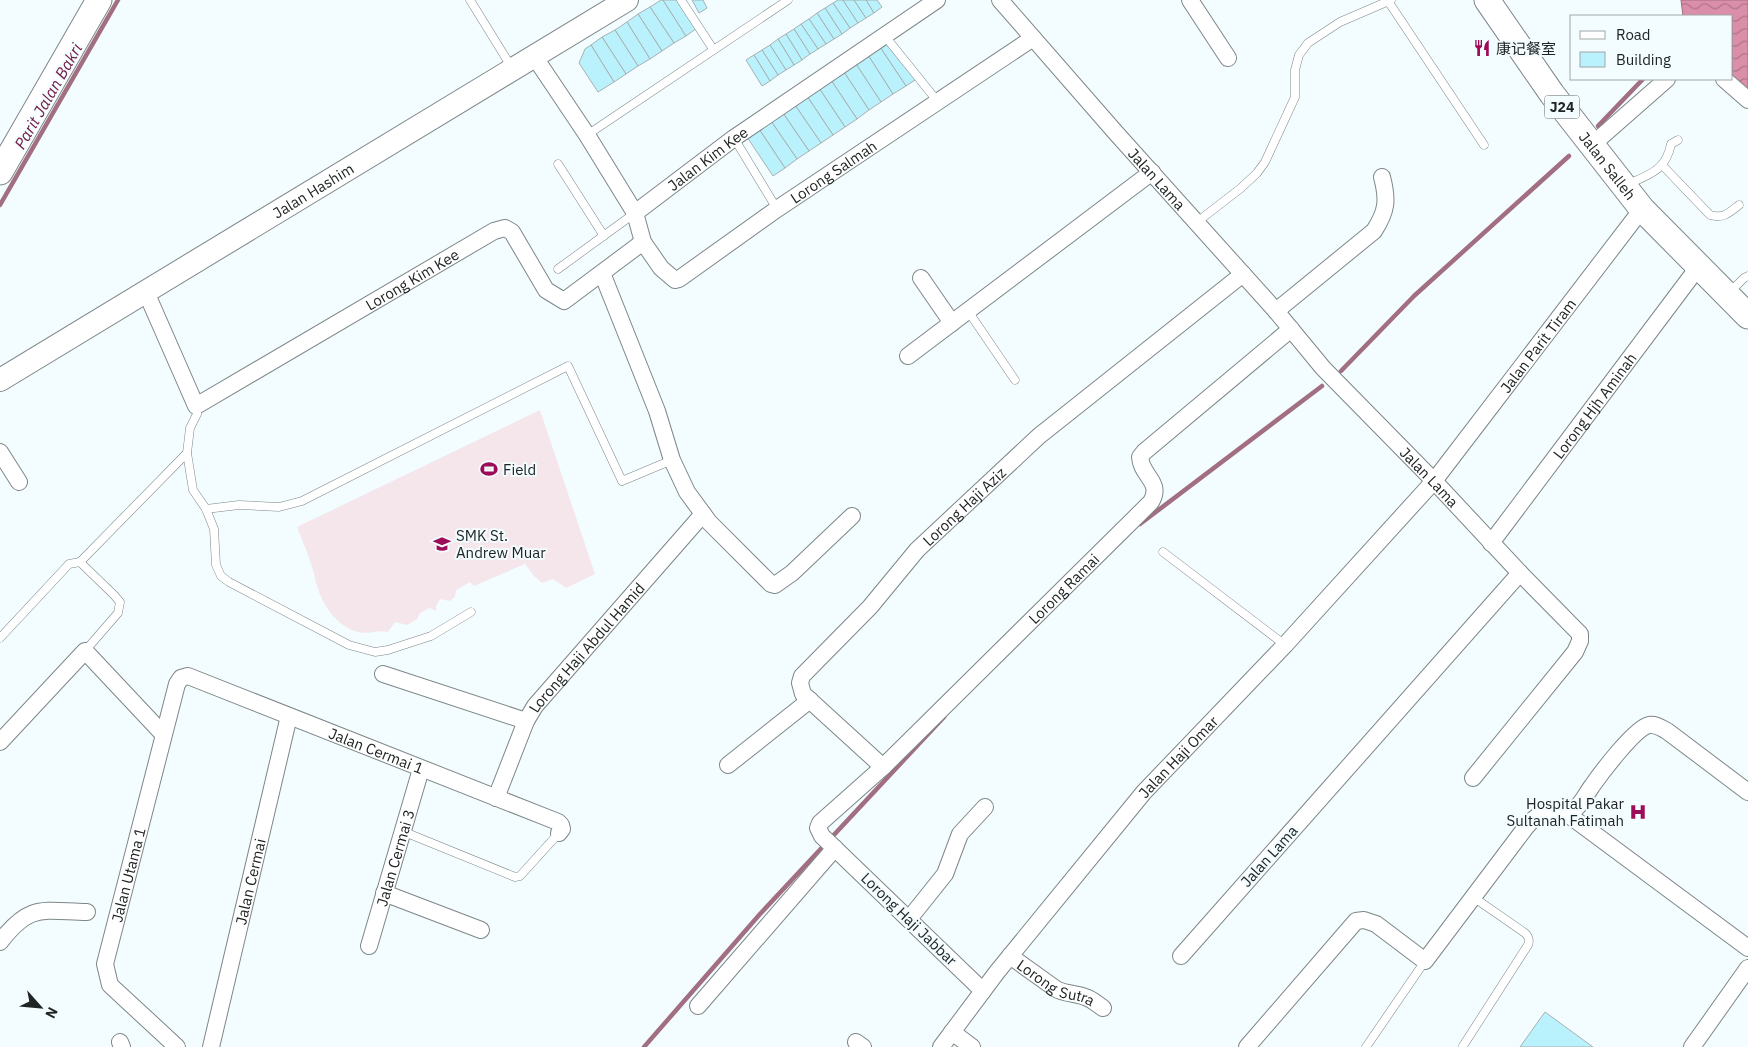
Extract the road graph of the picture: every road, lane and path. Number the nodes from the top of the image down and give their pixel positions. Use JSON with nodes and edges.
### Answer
{"nodes":[{"id":1,"x":99,"y":0,"type":"edge"},
{"id":2,"x":470,"y":0,"type":"edge"},
{"id":3,"x":627,"y":0,"type":"edge"},
{"id":4,"x":681,"y":0,"type":"edge"},
{"id":5,"x":788,"y":0,"type":"edge"},
{"id":6,"x":937,"y":0,"type":"edge"},
{"id":7,"x":1000,"y":0,"type":"edge"},
{"id":8,"x":1193,"y":1,"type":"edge"},
{"id":9,"x":1390,"y":1,"type":"edge"},
{"id":10,"x":1489,"y":1,"type":"edge"},
{"id":11,"x":884,"y":36,"type":"junction"},
{"id":12,"x":1033,"y":38,"type":"junction"},
{"id":13,"x":714,"y":49,"type":"junction"},
{"id":14,"x":534,"y":56,"type":"junction"},
{"id":15,"x":1228,"y":58,"type":"dead end"},
{"id":16,"x":512,"y":69,"type":"junction"},
{"id":17,"x":1667,"y":80,"type":"edge"},
{"id":18,"x":1725,"y":80,"type":"edge"},
{"id":19,"x":1748,"y":100,"type":"edge"},
{"id":20,"x":938,"y":102,"type":"junction"},
{"id":21,"x":587,"y":135,"type":"junction"},
{"id":22,"x":734,"y":138,"type":"junction"},
{"id":23,"x":1678,"y":140,"type":"dead end"},
{"id":24,"x":1593,"y":144,"type":"junction"},
{"id":25,"x":1484,"y":145,"type":"dead end"},
{"id":26,"x":558,"y":164,"type":"dead end"},
{"id":27,"x":1662,"y":166,"type":"junction"},
{"id":28,"x":0,"y":172,"type":"edge"},
{"id":29,"x":1152,"y":172,"type":"junction"},
{"id":30,"x":1382,"y":177,"type":"dead end"},
{"id":31,"x":1624,"y":185,"type":"junction"},
{"id":32,"x":1739,"y":205,"type":"dead end"},
{"id":33,"x":778,"y":209,"type":"junction"},
{"id":34,"x":1642,"y":209,"type":"junction"},
{"id":35,"x":636,"y":213,"type":"junction"},
{"id":36,"x":1197,"y":222,"type":"junction"},
{"id":37,"x":604,"y":236,"type":"junction"},
{"id":38,"x":643,"y":242,"type":"junction"},
{"id":39,"x":1699,"y":266,"type":"junction"},
{"id":40,"x":558,"y":269,"type":"dead end"},
{"id":41,"x":602,"y":273,"type":"junction"},
{"id":42,"x":1243,"y":274,"type":"junction"},
{"id":43,"x":1748,"y":276,"type":"edge"},
{"id":44,"x":921,"y":278,"type":"dead end"},
{"id":45,"x":146,"y":292,"type":"junction"},
{"id":46,"x":1727,"y":295,"type":"junction"},
{"id":47,"x":968,"y":311,"type":"junction"},
{"id":48,"x":1276,"y":311,"type":"junction"},
{"id":49,"x":1748,"y":316,"type":"edge"},
{"id":50,"x":952,"y":323,"type":"junction"},
{"id":51,"x":1291,"y":329,"type":"junction"},
{"id":52,"x":908,"y":356,"type":"dead end"},
{"id":53,"x":0,"y":380,"type":"edge"},
{"id":54,"x":1015,"y":380,"type":"dead end"},
{"id":55,"x":196,"y":406,"type":"junction"},
{"id":56,"x":0,"y":452,"type":"edge"},
{"id":57,"x":187,"y":452,"type":"junction"},
{"id":58,"x":672,"y":460,"type":"junction"},
{"id":59,"x":1434,"y":481,"type":"junction"},
{"id":60,"x":19,"y":482,"type":"dead end"},
{"id":61,"x":206,"y":509,"type":"junction"},
{"id":62,"x":703,"y":514,"type":"junction"},
{"id":63,"x":852,"y":516,"type":"dead end"},
{"id":64,"x":1491,"y":543,"type":"junction"},
{"id":65,"x":1163,"y":552,"type":"dead end"},
{"id":66,"x":80,"y":562,"type":"junction"},
{"id":67,"x":1520,"y":573,"type":"junction"},
{"id":68,"x":472,"y":612,"type":"dead end"},
{"id":69,"x":0,"y":638,"type":"edge"},
{"id":70,"x":1285,"y":645,"type":"junction"},
{"id":71,"x":85,"y":651,"type":"junction"},
{"id":72,"x":383,"y":674,"type":"dead end"},
{"id":73,"x":181,"y":678,"type":"joint"},
{"id":74,"x":810,"y":700,"type":"junction"},
{"id":75,"x":289,"y":716,"type":"junction"},
{"id":76,"x":526,"y":722,"type":"junction"},
{"id":77,"x":163,"y":734,"type":"junction"},
{"id":78,"x":0,"y":742,"type":"edge"},
{"id":79,"x":728,"y":765,"type":"dead end"},
{"id":80,"x":883,"y":767,"type":"junction"},
{"id":81,"x":421,"y":769,"type":"junction"},
{"id":82,"x":1473,"y":778,"type":"dead end"},
{"id":83,"x":1748,"y":792,"type":"edge"},
{"id":84,"x":496,"y":798,"type":"junction"},
{"id":85,"x":985,"y":807,"type":"dead end"},
{"id":86,"x":1566,"y":813,"type":"junction"},
{"id":87,"x":402,"y":831,"type":"junction"},
{"id":88,"x":559,"y":833,"type":"joint"},
{"id":89,"x":829,"y":842,"type":"junction"},
{"id":90,"x":384,"y":893,"type":"junction"},
{"id":91,"x":1473,"y":897,"type":"junction"},
{"id":92,"x":87,"y":912,"type":"dead end"},
{"id":93,"x":909,"y":919,"type":"junction"},
{"id":94,"x":481,"y":930,"type":"dead end"},
{"id":95,"x":0,"y":942,"type":"edge"},
{"id":96,"x":369,"y":946,"type":"dead end"},
{"id":97,"x":1748,"y":948,"type":"edge"},
{"id":98,"x":1010,"y":956,"type":"junction"},
{"id":99,"x":1181,"y":956,"type":"dead end"},
{"id":100,"x":1425,"y":961,"type":"junction"},
{"id":101,"x":1748,"y":968,"type":"edge"},
{"id":102,"x":983,"y":991,"type":"junction"},
{"id":103,"x":698,"y":1006,"type":"dead end"},
{"id":104,"x":1102,"y":1008,"type":"dead end"},
{"id":105,"x":952,"y":1032,"type":"junction"},
{"id":106,"x":1463,"y":1046,"type":"edge"},
{"id":107,"x":177,"y":1047,"type":"edge"},
{"id":108,"x":210,"y":1047,"type":"edge"},
{"id":109,"x":941,"y":1047,"type":"edge"},
{"id":110,"x":972,"y":1047,"type":"edge"},
{"id":111,"x":1247,"y":1047,"type":"edge"},
{"id":112,"x":1366,"y":1047,"type":"edge"},
{"id":113,"x":1692,"y":1047,"type":"edge"}],
"edges":[{"from":1,"to":28,"type":"main road"},
{"from":2,"to":16,"type":"lane"},
{"from":3,"to":14,"type":"street","name":"Jalan Hashim"},
{"from":4,"to":13,"type":"lane"},
{"from":5,"to":13,"type":"lane"},
{"from":6,"to":11,"type":"street","name":"Jalan Kim Kee"},
{"from":7,"to":12,"type":"street","name":"Jalan Lama"},
{"from":8,"to":15,"type":"street"},
{"from":9,"to":25,"type":"lane"},
{"from":9,"to":36,"type":"lane"},
{"from":10,"to":24,"type":"main road","name":"Jalan Salleh","number":"J24"},
{"from":11,"to":20,"type":"lane"},
{"from":11,"to":22,"type":"street","name":"Jalan Kim Kee"},
{"from":12,"to":20,"type":"street","name":"Lorong Salmah"},
{"from":12,"to":29,"type":"street","name":"Jalan Lama"},
{"from":13,"to":21,"type":"lane"},
{"from":14,"to":16,"type":"street","name":"Jalan Hashim"},
{"from":14,"to":21,"type":"street"},
{"from":16,"to":45,"type":"street","name":"Jalan Hashim"},
{"from":17,"to":24,"type":"street"},
{"from":18,"to":19,"type":"street"},
{"from":20,"to":33,"type":"street","name":"Lorong Salmah"},
{"from":21,"to":35,"type":"street"},
{"from":22,"to":33,"type":"lane"},
{"from":22,"to":35,"type":"street","name":"Jalan Kim Kee"},
{"from":23,"to":27,"type":"lane"},
{"from":24,"to":31,"type":"main road","name":"Jalan Salleh","number":"J24"},
{"from":26,"to":37,"type":"lane"},
{"from":27,"to":31,"type":"lane"},
{"from":27,"to":32,"type":"lane"},
{"from":29,"to":36,"type":"street","name":"Jalan Lama"},
{"from":29,"to":47,"type":"street"},
{"from":30,"to":48,"type":"street"},
{"from":31,"to":34,"type":"main road","name":"Jalan Salleh","number":"J24"},
{"from":33,"to":38,"type":"street","name":"Lorong Salmah"},
{"from":34,"to":39,"type":"main road","name":"Jalan Salleh","number":"J24"},
{"from":34,"to":59,"type":"street","name":"Jalan Parit Tiram"},
{"from":35,"to":37,"type":"lane"},
{"from":35,"to":38,"type":"street"},
{"from":36,"to":42,"type":"street","name":"Jalan Lama"},
{"from":37,"to":40,"type":"lane"},
{"from":38,"to":41,"type":"street"},
{"from":39,"to":46,"type":"main road","name":"Jalan Salleh","number":"J24"},
{"from":39,"to":64,"type":"street","name":"Lorong Hjh Aminah"},
{"from":41,"to":55,"type":"street","name":"Lorong Kim Kee"},
{"from":41,"to":58,"type":"street"},
{"from":42,"to":48,"type":"street","name":"Jalan Lama"},
{"from":42,"to":74,"type":"street","name":"Lorong Haji Aziz"},
{"from":43,"to":46,"type":"lane"},
{"from":44,"to":50,"type":"street"},
{"from":45,"to":53,"type":"street","name":"Jalan Hashim"},
{"from":45,"to":55,"type":"street"},
{"from":46,"to":49,"type":"main road","name":"Jalan Salleh","number":"J24"},
{"from":47,"to":50,"type":"street"},
{"from":47,"to":54,"type":"lane"},
{"from":48,"to":51,"type":"street","name":"Jalan Lama"},
{"from":50,"to":52,"type":"street"},
{"from":51,"to":59,"type":"street","name":"Jalan Lama"},
{"from":51,"to":80,"type":"street","name":"Lorong Ramai"},
{"from":55,"to":57,"type":"lane"},
{"from":56,"to":60,"type":"street"},
{"from":57,"to":61,"type":"lane"},
{"from":57,"to":66,"type":"lane"},
{"from":58,"to":61,"type":"lane"},
{"from":58,"to":62,"type":"street"},
{"from":59,"to":64,"type":"street","name":"Jalan Lama"},
{"from":59,"to":70,"type":"street","name":"Jalan Haji Omar"},
{"from":61,"to":68,"type":"lane"},
{"from":62,"to":63,"type":"street"},
{"from":62,"to":76,"type":"street","name":"Lorong Haji Abdul Hamid"},
{"from":64,"to":67,"type":"street","name":"Jalan Lama"},
{"from":65,"to":70,"type":"lane"},
{"from":66,"to":69,"type":"lane"},
{"from":66,"to":71,"type":"lane"},
{"from":67,"to":82,"type":"street"},
{"from":67,"to":99,"type":"street","name":"Jalan Lama"},
{"from":70,"to":98,"type":"street","name":"Jalan Haji Omar"},
{"from":71,"to":77,"type":"street"},
{"from":71,"to":78,"type":"street"},
{"from":72,"to":76,"type":"street"},
{"from":73,"to":75,"type":"street","name":"Jalan Cermai 1"},
{"from":73,"to":77,"type":"street","name":"Jalan Utama 1"},
{"from":74,"to":79,"type":"street"},
{"from":74,"to":80,"type":"street","name":"Lorong Haji Aziz"},
{"from":75,"to":81,"type":"street","name":"Jalan Cermai 1"},
{"from":75,"to":108,"type":"street","name":"Jalan Cermai"},
{"from":76,"to":84,"type":"street","name":"Lorong Haji Abdul Hamid"},
{"from":77,"to":107,"type":"street","name":"Jalan Utama 1"},
{"from":80,"to":89,"type":"street","name":"Lorong Ramai"},
{"from":81,"to":84,"type":"street","name":"Jalan Cermai 1"},
{"from":81,"to":87,"type":"street","name":"Jalan Cermai 3"},
{"from":83,"to":86,"type":"street"},
{"from":84,"to":88,"type":"street","name":"Jalan Cermai 1"},
{"from":85,"to":93,"type":"street"},
{"from":86,"to":91,"type":"street"},
{"from":86,"to":97,"type":"street"},
{"from":87,"to":88,"type":"lane"},
{"from":87,"to":90,"type":"street","name":"Jalan Cermai 3"},
{"from":89,"to":93,"type":"street","name":"Lorong Haji Jabbar"},
{"from":89,"to":103,"type":"street"},
{"from":90,"to":94,"type":"street"},
{"from":90,"to":96,"type":"street","name":"Jalan Cermai 3"},
{"from":91,"to":100,"type":"street"},
{"from":91,"to":106,"type":"lane"},
{"from":92,"to":95,"type":"street"},
{"from":93,"to":102,"type":"street","name":"Lorong Haji Jabbar"},
{"from":98,"to":102,"type":"street","name":"Jalan Haji Omar"},
{"from":98,"to":104,"type":"street","name":"Lorong Sutra"},
{"from":100,"to":111,"type":"street"},
{"from":100,"to":112,"type":"lane"},
{"from":101,"to":113,"type":"street"},
{"from":102,"to":105,"type":"street","name":"Jalan Haji Omar"},
{"from":105,"to":109,"type":"street","name":"Jalan Haji Omar"},
{"from":105,"to":110,"type":"street"}]}
